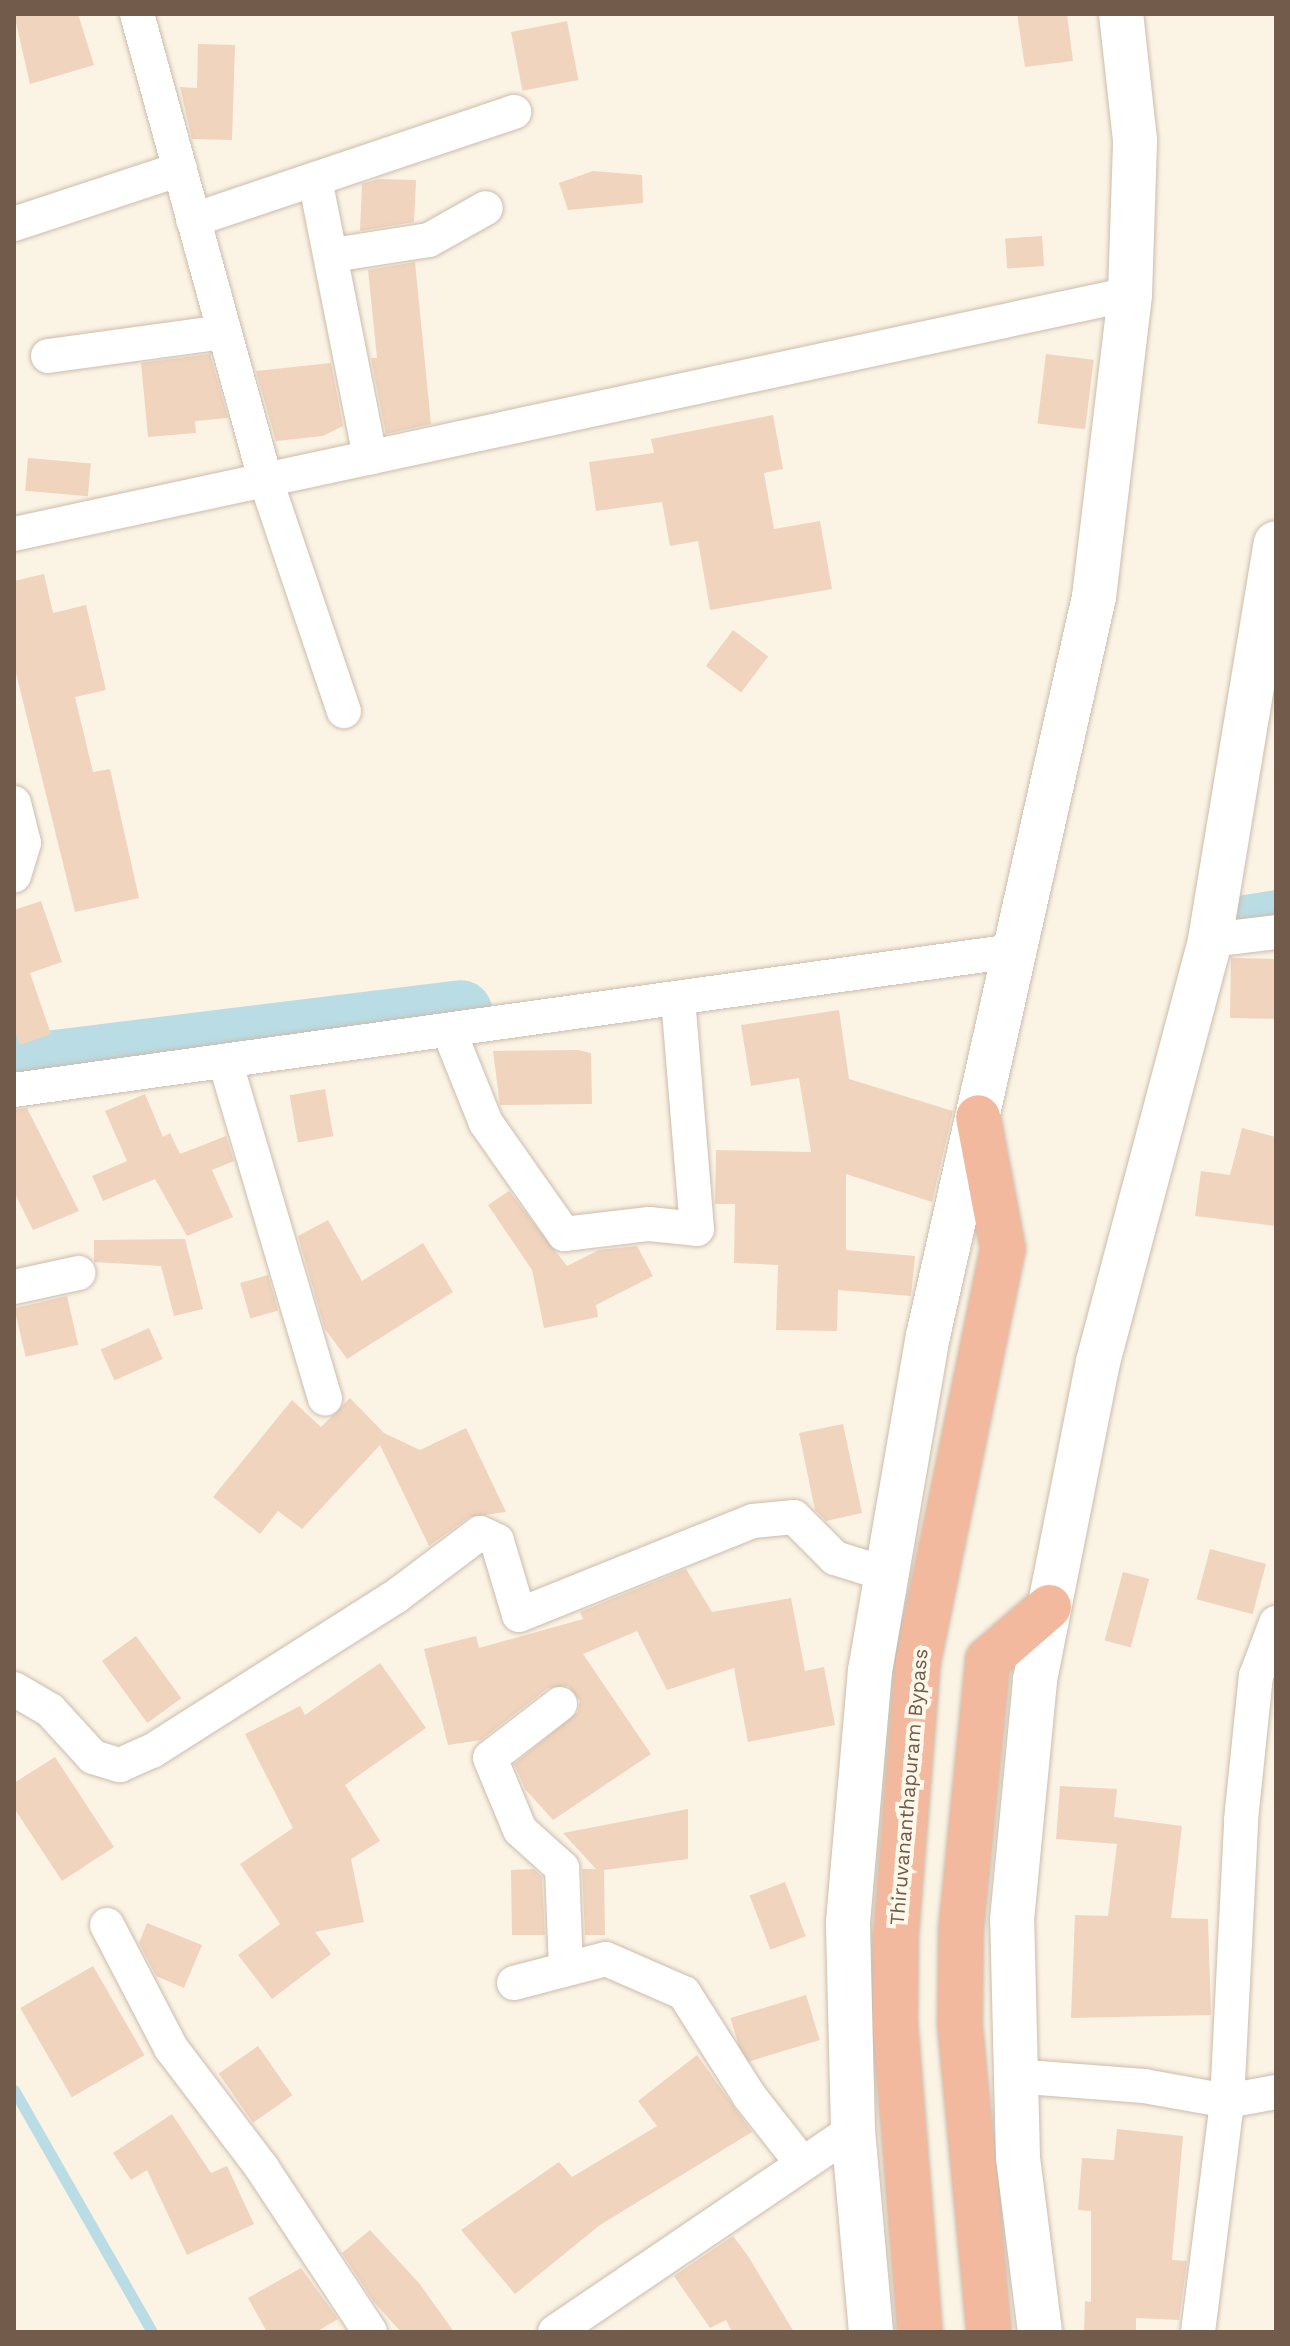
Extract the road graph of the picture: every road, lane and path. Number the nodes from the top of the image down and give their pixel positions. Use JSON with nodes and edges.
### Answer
{"nodes":[{"id":1,"x":137,"y":14,"type":"edge"},
{"id":2,"x":1121,"y":14,"type":"edge"},
{"id":3,"x":514,"y":112,"type":"dead end"},
{"id":4,"x":180,"y":169,"type":"junction"},
{"id":5,"x":315,"y":179,"type":"junction"},
{"id":6,"x":486,"y":208,"type":"dead end"},
{"id":7,"x":193,"y":220,"type":"junction"},
{"id":8,"x":14,"y":224,"type":"edge"},
{"id":9,"x":333,"y":255,"type":"junction"},
{"id":10,"x":1130,"y":294,"type":"junction"},
{"id":11,"x":224,"y":332,"type":"junction"},
{"id":12,"x":48,"y":356,"type":"dead end"},
{"id":13,"x":370,"y":458,"type":"junction"},
{"id":14,"x":266,"y":481,"type":"junction"},
{"id":15,"x":14,"y":534,"type":"edge"},
{"id":16,"x":1276,"y":543,"type":"edge"},
{"id":17,"x":344,"y":711,"type":"dead end"},
{"id":18,"x":14,"y":803,"type":"edge"},
{"id":19,"x":14,"y":876,"type":"edge"},
{"id":20,"x":1276,"y":932,"type":"edge"},
{"id":21,"x":1210,"y":940,"type":"junction"},
{"id":22,"x":1013,"y":951,"type":"junction"},
{"id":23,"x":678,"y":1000,"type":"junction"},
{"id":24,"x":449,"y":1031,"type":"junction"},
{"id":25,"x":225,"y":1061,"type":"junction"},
{"id":26,"x":14,"y":1090,"type":"edge"},
{"id":27,"x":978,"y":1117,"type":"junction"},
{"id":28,"x":78,"y":1273,"type":"dead end"},
{"id":29,"x":14,"y":1287,"type":"edge"},
{"id":30,"x":325,"y":1398,"type":"dead end"},
{"id":31,"x":883,"y":1573,"type":"junction"},
{"id":32,"x":1049,"y":1607,"type":"junction"},
{"id":33,"x":1276,"y":1623,"type":"edge"},
{"id":34,"x":14,"y":1689,"type":"edge"},
{"id":35,"x":560,"y":1704,"type":"dead end"},
{"id":36,"x":107,"y":1925,"type":"dead end"},
{"id":37,"x":566,"y":1969,"type":"junction"},
{"id":38,"x":514,"y":1983,"type":"dead end"},
{"id":39,"x":1013,"y":2076,"type":"junction"},
{"id":40,"x":1276,"y":2092,"type":"edge"},
{"id":41,"x":1227,"y":2101,"type":"junction"},
{"id":42,"x":853,"y":2130,"type":"junction"},
{"id":43,"x":801,"y":2162,"type":"junction"},
{"id":44,"x":370,"y":2332,"type":"edge"},
{"id":45,"x":555,"y":2332,"type":"edge"},
{"id":46,"x":871,"y":2332,"type":"edge"},
{"id":47,"x":920,"y":2332,"type":"edge"},
{"id":48,"x":989,"y":2332,"type":"edge"},
{"id":49,"x":1040,"y":2332,"type":"edge"},
{"id":50,"x":1198,"y":2332,"type":"edge"}],
"edges":[{"from":1,"to":4,"type":"street"},
{"from":2,"to":10,"type":"street"},
{"from":3,"to":5,"type":"street"},
{"from":4,"to":7,"type":"street"},
{"from":4,"to":8,"type":"street"},
{"from":5,"to":7,"type":"street"},
{"from":5,"to":9,"type":"street"},
{"from":6,"to":9,"type":"street"},
{"from":7,"to":11,"type":"street"},
{"from":9,"to":13,"type":"street"},
{"from":10,"to":13,"type":"street"},
{"from":10,"to":22,"type":"street"},
{"from":11,"to":12,"type":"street"},
{"from":11,"to":14,"type":"street"},
{"from":13,"to":14,"type":"street"},
{"from":14,"to":15,"type":"street"},
{"from":14,"to":17,"type":"street"},
{"from":16,"to":21,"type":"street"},
{"from":18,"to":19,"type":"street"},
{"from":20,"to":21,"type":"street"},
{"from":21,"to":32,"type":"street"},
{"from":22,"to":23,"type":"street"},
{"from":22,"to":27,"type":"street"},
{"from":23,"to":24,"type":"street"},
{"from":23,"to":24,"type":"street"},
{"from":24,"to":25,"type":"street"},
{"from":25,"to":26,"type":"street"},
{"from":25,"to":30,"type":"street"},
{"from":27,"to":31,"type":"street"},
{"from":27,"to":47,"type":"highway","name":"Thiruvananthapuram Bypass"},
{"from":28,"to":29,"type":"street"},
{"from":31,"to":34,"type":"street"},
{"from":31,"to":42,"type":"street"},
{"from":32,"to":39,"type":"street"},
{"from":32,"to":48,"type":"highway"},
{"from":33,"to":41,"type":"street"},
{"from":35,"to":37,"type":"street"},
{"from":36,"to":44,"type":"street"},
{"from":37,"to":38,"type":"street"},
{"from":37,"to":43,"type":"street"},
{"from":39,"to":41,"type":"street"},
{"from":39,"to":49,"type":"street"},
{"from":40,"to":41,"type":"street"},
{"from":41,"to":50,"type":"street"},
{"from":42,"to":43,"type":"street"},
{"from":42,"to":46,"type":"street"},
{"from":43,"to":45,"type":"street"}]}
